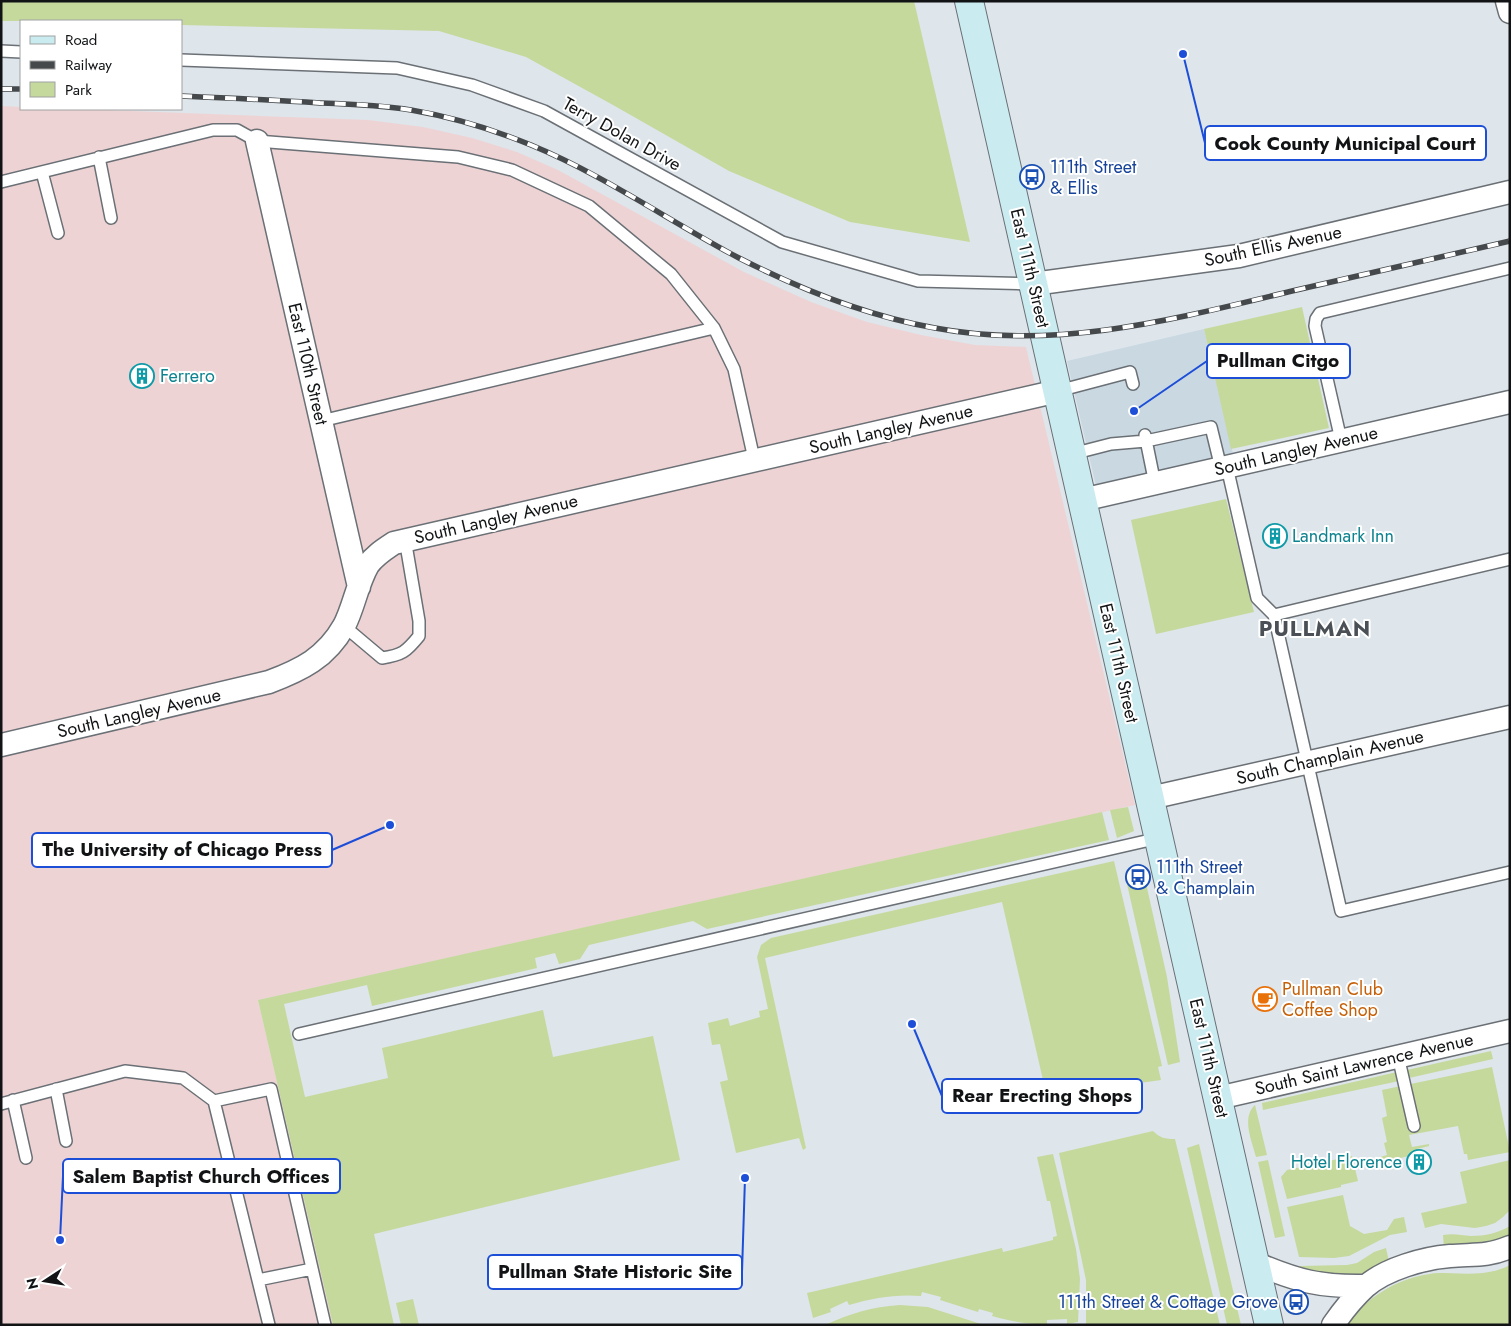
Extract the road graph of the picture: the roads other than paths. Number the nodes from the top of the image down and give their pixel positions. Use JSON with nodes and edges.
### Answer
{"nodes":[{"id":1,"x":969,"y":1,"type":"edge"},
{"id":2,"x":1507,"y":1,"type":"edge"},
{"id":3,"x":1510,"y":12,"type":"edge"},
{"id":4,"x":1,"y":51,"type":"edge"},
{"id":5,"x":20,"y":52,"type":"edge"},
{"id":6,"x":182,"y":60,"type":"edge"},
{"id":7,"x":257,"y":141,"type":"junction"},
{"id":8,"x":99,"y":158,"type":"junction"},
{"id":9,"x":42,"y":172,"type":"junction"},
{"id":10,"x":1,"y":182,"type":"edge"},
{"id":11,"x":1510,"y":192,"type":"edge"},
{"id":12,"x":111,"y":218,"type":"dead end"},
{"id":13,"x":58,"y":233,"type":"dead end"},
{"id":14,"x":1510,"y":268,"type":"edge"},
{"id":15,"x":1034,"y":284,"type":"junction"},
{"id":16,"x":714,"y":328,"type":"junction"},
{"id":17,"x":1133,"y":384,"type":"dead end"},
{"id":18,"x":1058,"y":391,"type":"junction"},
{"id":19,"x":1510,"y":402,"type":"edge"},
{"id":20,"x":320,"y":421,"type":"junction"},
{"id":21,"x":1146,"y":438,"type":"junction"},
{"id":22,"x":1341,"y":440,"type":"junction"},
{"id":23,"x":1072,"y":454,"type":"junction"},
{"id":24,"x":754,"y":459,"type":"junction"},
{"id":25,"x":1224,"y":467,"type":"junction"},
{"id":26,"x":1155,"y":484,"type":"junction"},
{"id":27,"x":1082,"y":500,"type":"junction"},
{"id":28,"x":405,"y":539,"type":"junction"},
{"id":29,"x":1510,"y":559,"type":"edge"},
{"id":30,"x":358,"y":587,"type":"junction"},
{"id":31,"x":1274,"y":615,"type":"junction"},
{"id":32,"x":344,"y":626,"type":"junction"},
{"id":33,"x":1510,"y":716,"type":"edge"},
{"id":34,"x":1,"y":746,"type":"edge"},
{"id":35,"x":1308,"y":762,"type":"junction"},
{"id":36,"x":1150,"y":798,"type":"junction"},
{"id":37,"x":1159,"y":838,"type":"junction"},
{"id":38,"x":1510,"y":872,"type":"edge"},
{"id":39,"x":1510,"y":1031,"type":"edge"},
{"id":40,"x":299,"y":1034,"type":"dead end"},
{"id":41,"x":1398,"y":1056,"type":"junction"},
{"id":42,"x":56,"y":1089,"type":"junction"},
{"id":43,"x":1218,"y":1098,"type":"junction"},
{"id":44,"x":214,"y":1101,"type":"junction"},
{"id":45,"x":7,"y":1102,"type":"edge"},
{"id":46,"x":1414,"y":1126,"type":"dead end"},
{"id":47,"x":66,"y":1141,"type":"dead end"},
{"id":48,"x":26,"y":1158,"type":"dead end"},
{"id":49,"x":1510,"y":1247,"type":"edge"},
{"id":50,"x":1255,"y":1263,"type":"junction"},
{"id":51,"x":312,"y":1269,"type":"junction"},
{"id":52,"x":258,"y":1280,"type":"junction"},
{"id":53,"x":1366,"y":1286,"type":"junction"},
{"id":54,"x":268,"y":1325,"type":"edge"},
{"id":55,"x":325,"y":1325,"type":"edge"},
{"id":56,"x":1269,"y":1325,"type":"edge"},
{"id":57,"x":1333,"y":1325,"type":"edge"}],
"edges":[{"from":1,"to":15,"type":"main road","name":"East 111th Street"},
{"from":2,"to":3,"type":"street"},
{"from":4,"to":5,"type":"lane"},
{"from":6,"to":15,"type":"lane","name":"Terry Dolan Drive"},
{"from":7,"to":8,"type":"lane"},
{"from":7,"to":16,"type":"lane"},
{"from":7,"to":20,"type":"street","name":"East 110th Street"},
{"from":8,"to":9,"type":"lane"},
{"from":8,"to":12,"type":"lane"},
{"from":9,"to":10,"type":"lane"},
{"from":9,"to":13,"type":"lane"},
{"from":11,"to":15,"type":"street","name":"South Ellis Avenue"},
{"from":14,"to":22,"type":"lane"},
{"from":15,"to":18,"type":"main road","name":"East 111th Street"},
{"from":16,"to":20,"type":"lane"},
{"from":16,"to":24,"type":"lane"},
{"from":17,"to":18,"type":"lane"},
{"from":18,"to":23,"type":"main road","name":"East 111th Street"},
{"from":18,"to":24,"type":"street","name":"South Langley Avenue"},
{"from":19,"to":22,"type":"street","name":"South Langley Avenue"},
{"from":20,"to":30,"type":"street","name":"East 110th Street"},
{"from":21,"to":23,"type":"lane"},
{"from":21,"to":25,"type":"lane"},
{"from":21,"to":26,"type":"lane"},
{"from":22,"to":25,"type":"street","name":"South Langley Avenue"},
{"from":23,"to":27,"type":"main road","name":"East 111th Street"},
{"from":24,"to":28,"type":"street","name":"South Langley Avenue"},
{"from":25,"to":26,"type":"street","name":"South Langley Avenue"},
{"from":25,"to":31,"type":"lane"},
{"from":26,"to":27,"type":"street","name":"South Langley Avenue"},
{"from":27,"to":36,"type":"main road","name":"East 111th Street"},
{"from":28,"to":30,"type":"street","name":"South Langley Avenue"},
{"from":28,"to":32,"type":"lane"},
{"from":29,"to":31,"type":"lane"},
{"from":30,"to":32,"type":"street","name":"South Langley Avenue"},
{"from":31,"to":35,"type":"lane"},
{"from":32,"to":34,"type":"street","name":"South Langley Avenue"},
{"from":33,"to":35,"type":"street","name":"South Champlain Avenue"},
{"from":35,"to":36,"type":"street","name":"South Champlain Avenue"},
{"from":35,"to":38,"type":"lane"},
{"from":36,"to":37,"type":"main road","name":"East 111th Street"},
{"from":37,"to":40,"type":"lane"},
{"from":37,"to":43,"type":"main road","name":"East 111th Street"},
{"from":39,"to":41,"type":"street","name":"South Saint Lawrence Avenue"},
{"from":41,"to":43,"type":"street","name":"South Saint Lawrence Avenue"},
{"from":41,"to":46,"type":"lane"},
{"from":42,"to":44,"type":"lane"},
{"from":42,"to":45,"type":"lane"},
{"from":42,"to":47,"type":"lane"},
{"from":43,"to":50,"type":"main road","name":"East 111th Street"},
{"from":44,"to":51,"type":"lane"},
{"from":44,"to":52,"type":"lane"},
{"from":45,"to":48,"type":"lane"},
{"from":49,"to":53,"type":"street"},
{"from":50,"to":53,"type":"street"},
{"from":50,"to":56,"type":"main road","name":"East 111th Street"},
{"from":51,"to":52,"type":"lane"},
{"from":51,"to":55,"type":"lane"},
{"from":52,"to":54,"type":"lane"},
{"from":53,"to":57,"type":"street"}]}
